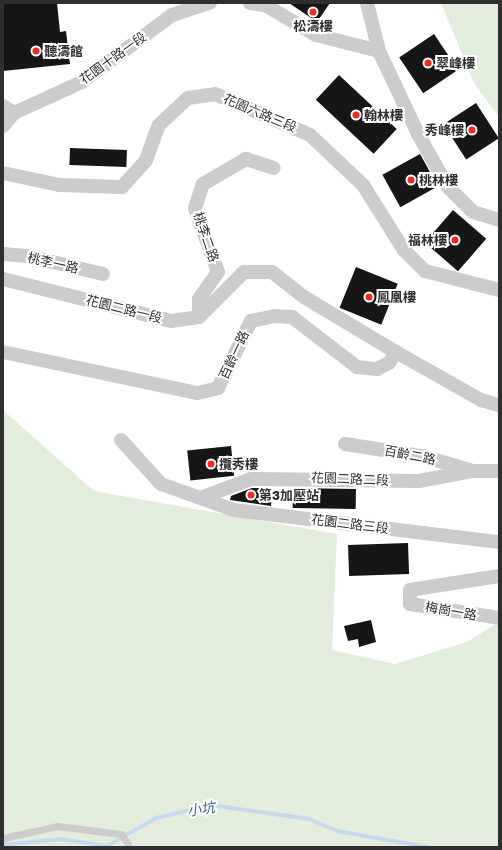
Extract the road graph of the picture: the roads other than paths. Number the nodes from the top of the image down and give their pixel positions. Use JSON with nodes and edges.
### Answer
{"nodes":[{"id":1,"x":210,"y":3,"type":"edge"},
{"id":2,"x":250,"y":3,"type":"edge"},
{"id":3,"x":367,"y":3,"type":"edge"},
{"id":4,"x":379,"y":51,"type":"junction"},
{"id":5,"x":9,"y":109,"type":"edge"},
{"id":6,"x":3,"y":126,"type":"edge"},
{"id":7,"x":274,"y":168,"type":"dead end"},
{"id":8,"x":3,"y":173,"type":"edge"},
{"id":9,"x":499,"y":220,"type":"edge"},
{"id":10,"x":3,"y":254,"type":"edge"},
{"id":11,"x":102,"y":274,"type":"dead end"},
{"id":12,"x":3,"y":279,"type":"edge"},
{"id":13,"x":499,"y":290,"type":"edge"},
{"id":14,"x":199,"y":317,"type":"junction"},
{"id":15,"x":3,"y":352,"type":"edge"},
{"id":16,"x":396,"y":352,"type":"junction"},
{"id":17,"x":499,"y":405,"type":"edge"},
{"id":18,"x":121,"y":440,"type":"dead end"},
{"id":19,"x":345,"y":444,"type":"dead end"},
{"id":20,"x":473,"y":471,"type":"junction"},
{"id":21,"x":499,"y":471,"type":"edge"},
{"id":22,"x":203,"y":497,"type":"junction"},
{"id":23,"x":499,"y":542,"type":"edge"},
{"id":24,"x":499,"y":576,"type":"edge"},
{"id":25,"x":499,"y":618,"type":"edge"},
{"id":26,"x":3,"y":838,"type":"edge"},
{"id":27,"x":128,"y":844,"type":"dead end"}],
"edges":[{"from":1,"to":5,"type":"street","name":"花園十路一段"},
{"from":2,"to":4,"type":"street"},
{"from":3,"to":4,"type":"street"},
{"from":4,"to":9,"type":"street"},
{"from":5,"to":6,"type":"street"},
{"from":7,"to":14,"type":"street","name":"桃李二路"},
{"from":8,"to":13,"type":"street","name":"花園六路三段"},
{"from":10,"to":11,"type":"street","name":"桃李一路"},
{"from":12,"to":14,"type":"street","name":"花園二路一段"},
{"from":14,"to":16,"type":"street"},
{"from":15,"to":16,"type":"street","name":"百齡一路"},
{"from":16,"to":17,"type":"street"},
{"from":18,"to":22,"type":"street"},
{"from":19,"to":20,"type":"street","name":"百齡二路"},
{"from":20,"to":21,"type":"street","name":"花園二路二段"},
{"from":20,"to":22,"type":"street","name":"花園二路二段"},
{"from":22,"to":23,"type":"street","name":"花園二路三段"},
{"from":24,"to":25,"type":"street","name":"梅崗一路"},
{"from":26,"to":27,"type":"lane"}]}
